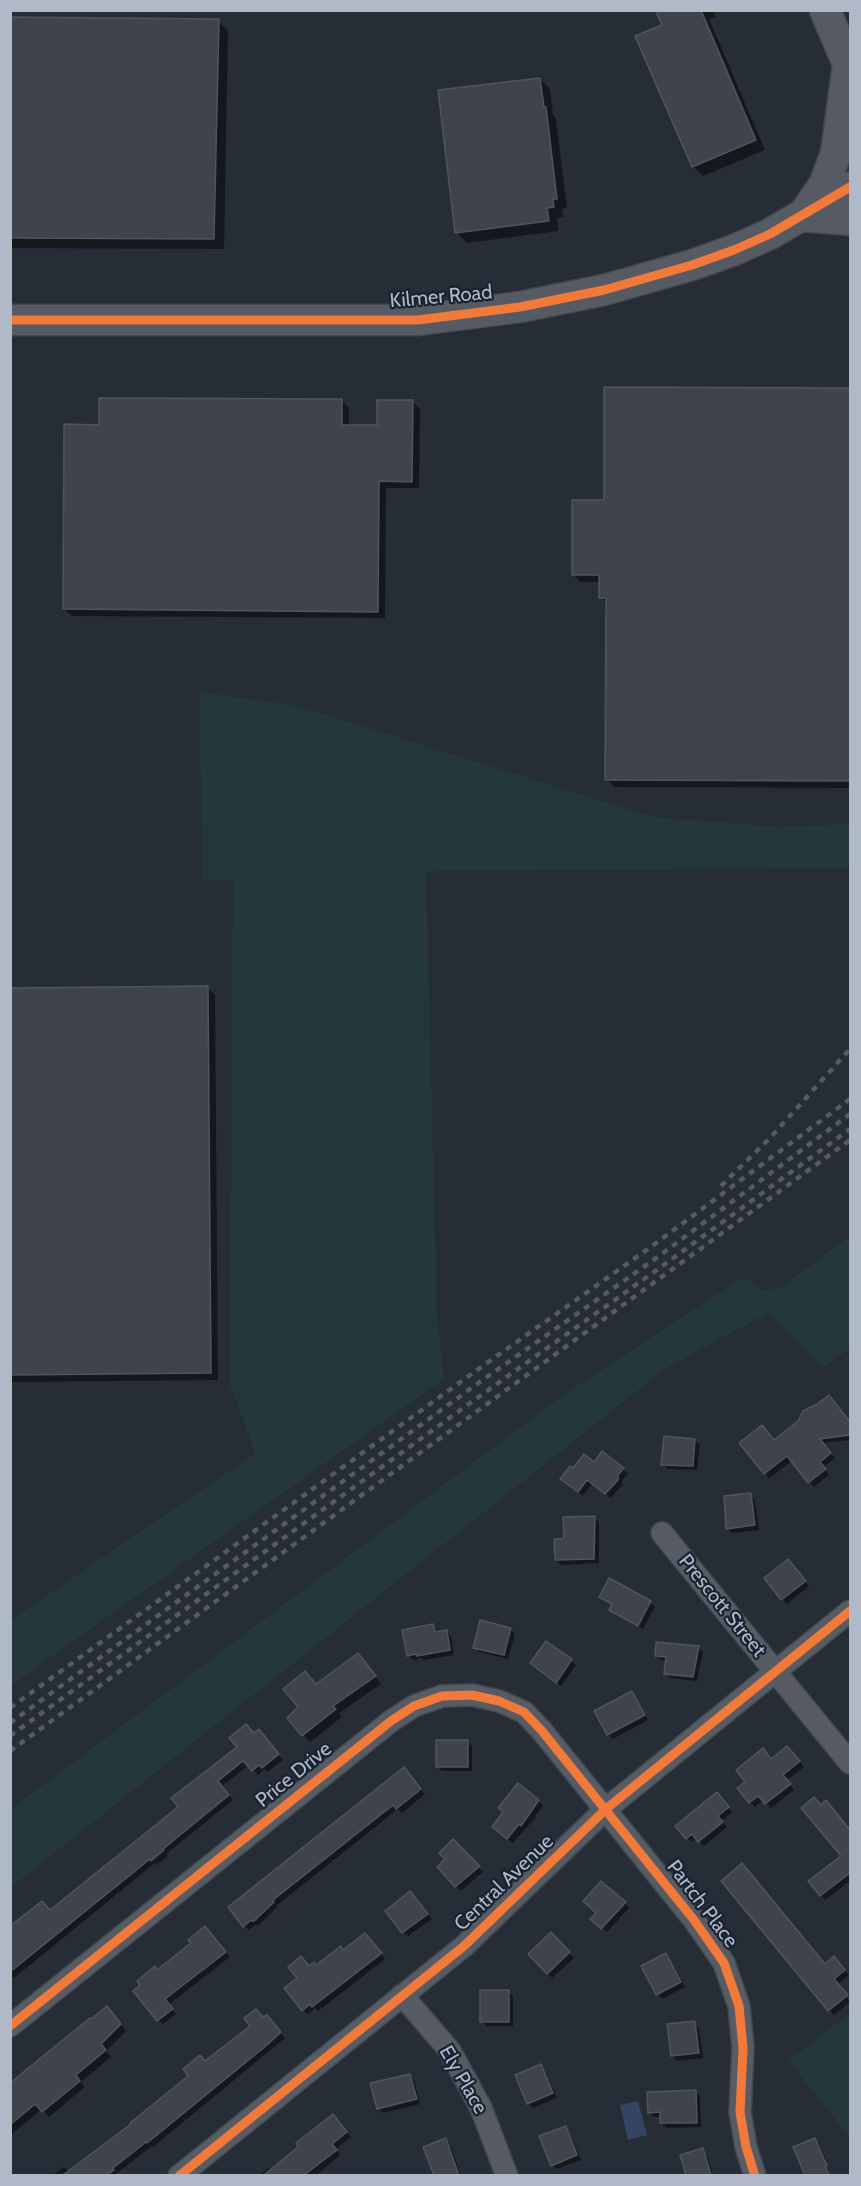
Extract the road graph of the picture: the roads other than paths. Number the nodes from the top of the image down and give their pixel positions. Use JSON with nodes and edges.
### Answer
{"nodes":[{"id":1,"x":825,"y":10,"type":"edge"},
{"id":2,"x":849,"y":67,"type":"edge"},
{"id":3,"x":850,"y":187,"type":"edge"},
{"id":4,"x":802,"y":216,"type":"junction"},
{"id":5,"x":850,"y":220,"type":"edge"},
{"id":6,"x":10,"y":320,"type":"edge"},
{"id":7,"x":662,"y":1533,"type":"dead end"},
{"id":8,"x":850,"y":1611,"type":"edge"},
{"id":9,"x":776,"y":1673,"type":"junction"},
{"id":10,"x":850,"y":1763,"type":"edge"},
{"id":11,"x":606,"y":1809,"type":"junction"},
{"id":12,"x":402,"y":1995,"type":"junction"},
{"id":13,"x":10,"y":2026,"type":"edge"},
{"id":14,"x":179,"y":2175,"type":"edge"},
{"id":15,"x":507,"y":2175,"type":"edge"},
{"id":16,"x":755,"y":2175,"type":"edge"}],
"edges":[{"from":1,"to":2,"type":"street"},
{"from":2,"to":4,"type":"street"},
{"from":3,"to":4,"type":"street","name":"Kilmer Road"},
{"from":4,"to":5,"type":"street"},
{"from":4,"to":6,"type":"street","name":"Kilmer Road"},
{"from":7,"to":9,"type":"street","name":"Prescott Street"},
{"from":8,"to":9,"type":"street","name":"Central Avenue"},
{"from":9,"to":10,"type":"street","name":"Prescott Street"},
{"from":9,"to":11,"type":"street","name":"Central Avenue"},
{"from":11,"to":12,"type":"street","name":"Central Avenue"},
{"from":11,"to":13,"type":"street","name":"Price Drive"},
{"from":11,"to":16,"type":"street","name":"Partch Place"},
{"from":12,"to":14,"type":"street","name":"Central Avenue"},
{"from":12,"to":15,"type":"street","name":"Ely Place"}]}
